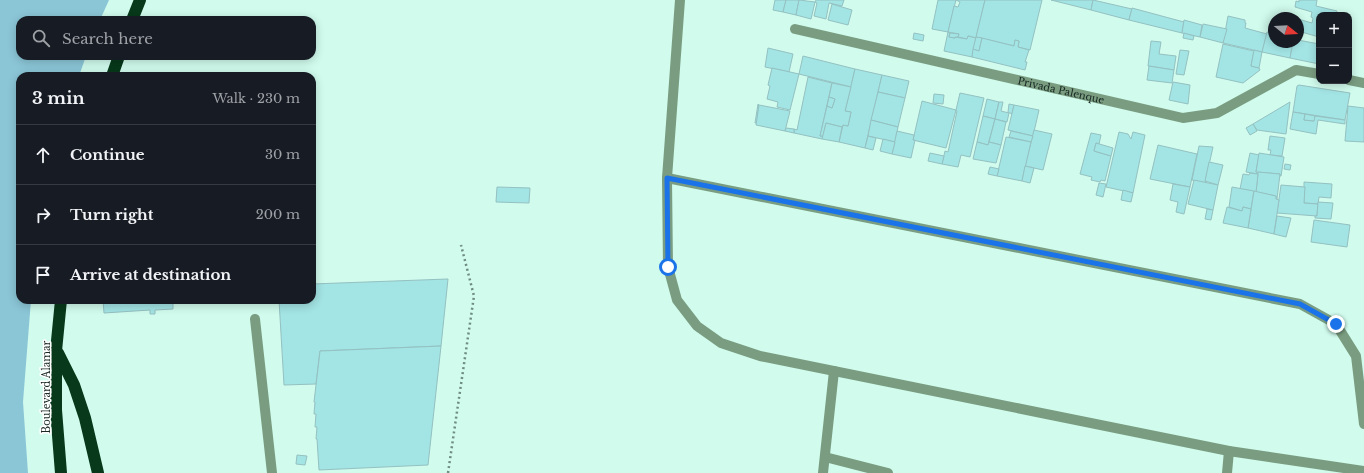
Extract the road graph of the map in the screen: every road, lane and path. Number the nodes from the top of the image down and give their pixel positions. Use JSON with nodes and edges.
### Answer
{"nodes":[{"id":1,"x":140,"y":0,"type":"edge"},
{"id":2,"x":680,"y":0,"type":"edge"},
{"id":3,"x":134,"y":16,"type":"edge"},
{"id":4,"x":795,"y":29,"type":"dead end"},
{"id":5,"x":118,"y":60,"type":"edge"},
{"id":6,"x":113,"y":72,"type":"edge"},
{"id":7,"x":1316,"y":73,"type":"edge"},
{"id":8,"x":1352,"y":81,"type":"edge"},
{"id":9,"x":1364,"y":83,"type":"edge"},
{"id":10,"x":667,"y":178,"type":"junction"},
{"id":11,"x":461,"y":245,"type":"dead end"},
{"id":12,"x":61,"y":304,"type":"edge"},
{"id":13,"x":255,"y":318,"type":"dead end"},
{"id":14,"x":56,"y":350,"type":"junction"},
{"id":15,"x":834,"y":371,"type":"junction"},
{"id":16,"x":1364,"y":424,"type":"edge"},
{"id":17,"x":1229,"y":451,"type":"junction"},
{"id":18,"x":825,"y":457,"type":"junction"},
{"id":19,"x":1364,"y":471,"type":"edge"},
{"id":20,"x":61,"y":473,"type":"edge"},
{"id":21,"x":98,"y":473,"type":"edge"},
{"id":22,"x":272,"y":473,"type":"edge"},
{"id":23,"x":448,"y":473,"type":"edge"},
{"id":24,"x":823,"y":473,"type":"edge"},
{"id":25,"x":888,"y":473,"type":"edge"},
{"id":26,"x":1227,"y":473,"type":"edge"}],
"edges":[{"from":1,"to":3,"type":"highway"},
{"from":2,"to":10,"type":"street"},
{"from":4,"to":7,"type":"street","name":"Privada Palenque"},
{"from":5,"to":6,"type":"highway"},
{"from":8,"to":9,"type":"street"},
{"from":10,"to":15,"type":"street"},
{"from":10,"to":16,"type":"street"},
{"from":11,"to":23,"type":"path"},
{"from":12,"to":14,"type":"highway","name":"Boulevard Alamar"},
{"from":13,"to":22,"type":"street"},
{"from":14,"to":20,"type":"highway","name":"Boulevard Alamar"},
{"from":14,"to":21,"type":"highway"},
{"from":15,"to":17,"type":"street"},
{"from":15,"to":18,"type":"street"},
{"from":17,"to":19,"type":"street"},
{"from":17,"to":26,"type":"street"},
{"from":18,"to":24,"type":"street"},
{"from":18,"to":25,"type":"street"}]}
